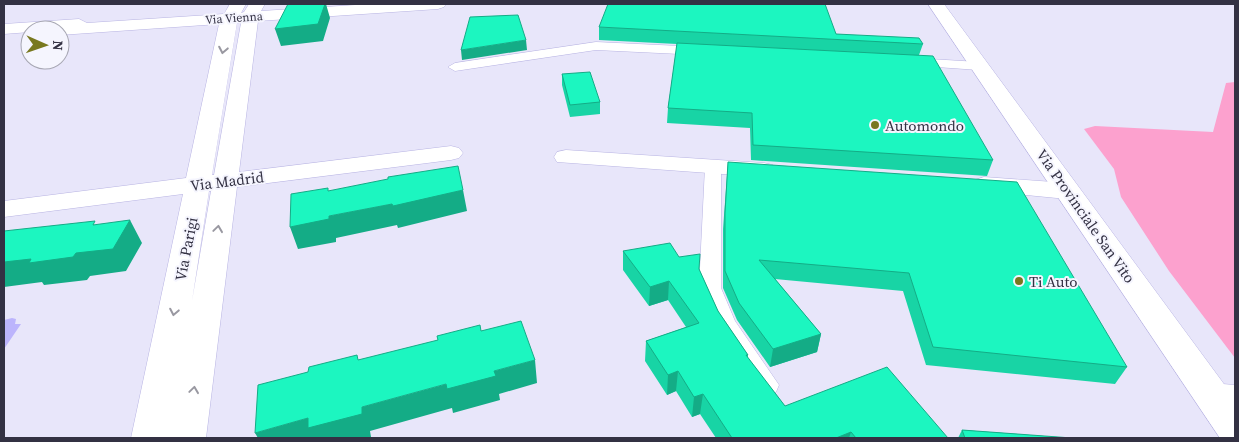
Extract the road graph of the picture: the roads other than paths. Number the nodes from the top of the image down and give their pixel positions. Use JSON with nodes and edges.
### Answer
{"nodes":[{"id":1,"x":367,"y":4,"type":"edge"},
{"id":2,"x":438,"y":4,"type":"edge"},
{"id":3,"x":936,"y":4,"type":"edge"},
{"id":4,"x":243,"y":11,"type":"edge"},
{"id":5,"x":4,"y":29,"type":"edge"},
{"id":6,"x":70,"y":29,"type":"edge"},
{"id":7,"x":20,"y":33,"type":"edge"},
{"id":8,"x":4,"y":34,"type":"edge"},
{"id":9,"x":714,"y":52,"type":"edge"},
{"id":10,"x":901,"y":62,"type":"edge"},
{"id":11,"x":979,"y":66,"type":"junction"},
{"id":12,"x":455,"y":67,"type":"dead end"},
{"id":13,"x":451,"y":153,"type":"dead end"},
{"id":14,"x":566,"y":157,"type":"dead end"},
{"id":15,"x":713,"y":167,"type":"junction"},
{"id":16,"x":782,"y":171,"type":"edge"},
{"id":17,"x":225,"y":182,"type":"junction"},
{"id":18,"x":959,"y":183,"type":"edge"},
{"id":19,"x":198,"y":186,"type":"junction"},
{"id":20,"x":1067,"y":190,"type":"junction"},
{"id":21,"x":4,"y":209,"type":"edge"},
{"id":22,"x":1222,"y":394,"type":"edge"},
{"id":23,"x":776,"y":398,"type":"edge"},
{"id":24,"x":1235,"y":429,"type":"edge"},
{"id":25,"x":150,"y":438,"type":"edge"},
{"id":26,"x":187,"y":438,"type":"edge"}],
"edges":[{"from":1,"to":4,"type":"street","name":"Via Vienna"},
{"from":2,"to":4,"type":"street","name":"Via Vienna"},
{"from":3,"to":11,"type":"street","name":"Via Provinciale San Vito"},
{"from":4,"to":5,"type":"street","name":"Via Vienna"},
{"from":4,"to":6,"type":"street","name":"Via Vienna"},
{"from":4,"to":17,"type":"street","name":"Via Parigi"},
{"from":4,"to":19,"type":"street","name":"Via Parigi","one_way":true},
{"from":7,"to":8,"type":"street"},
{"from":9,"to":12,"type":"lane"},
{"from":10,"to":11,"type":"lane"},
{"from":11,"to":20,"type":"street","name":"Via Provinciale San Vito"},
{"from":13,"to":17,"type":"street","name":"Via Madrid"},
{"from":14,"to":15,"type":"street"},
{"from":15,"to":16,"type":"street"},
{"from":15,"to":23,"type":"lane"},
{"from":17,"to":19,"type":"street","name":"Via Madrid"},
{"from":26,"to":17,"type":"street","name":"Via Parigi","one_way":true},
{"from":18,"to":20,"type":"street"},
{"from":19,"to":21,"type":"street","name":"Via Madrid"},
{"from":19,"to":25,"type":"street","name":"Via Parigi","one_way":true},
{"from":20,"to":22,"type":"street","name":"Via Provinciale San Vito"},
{"from":22,"to":24,"type":"street","name":"Via Provinciale San Vito"}]}
